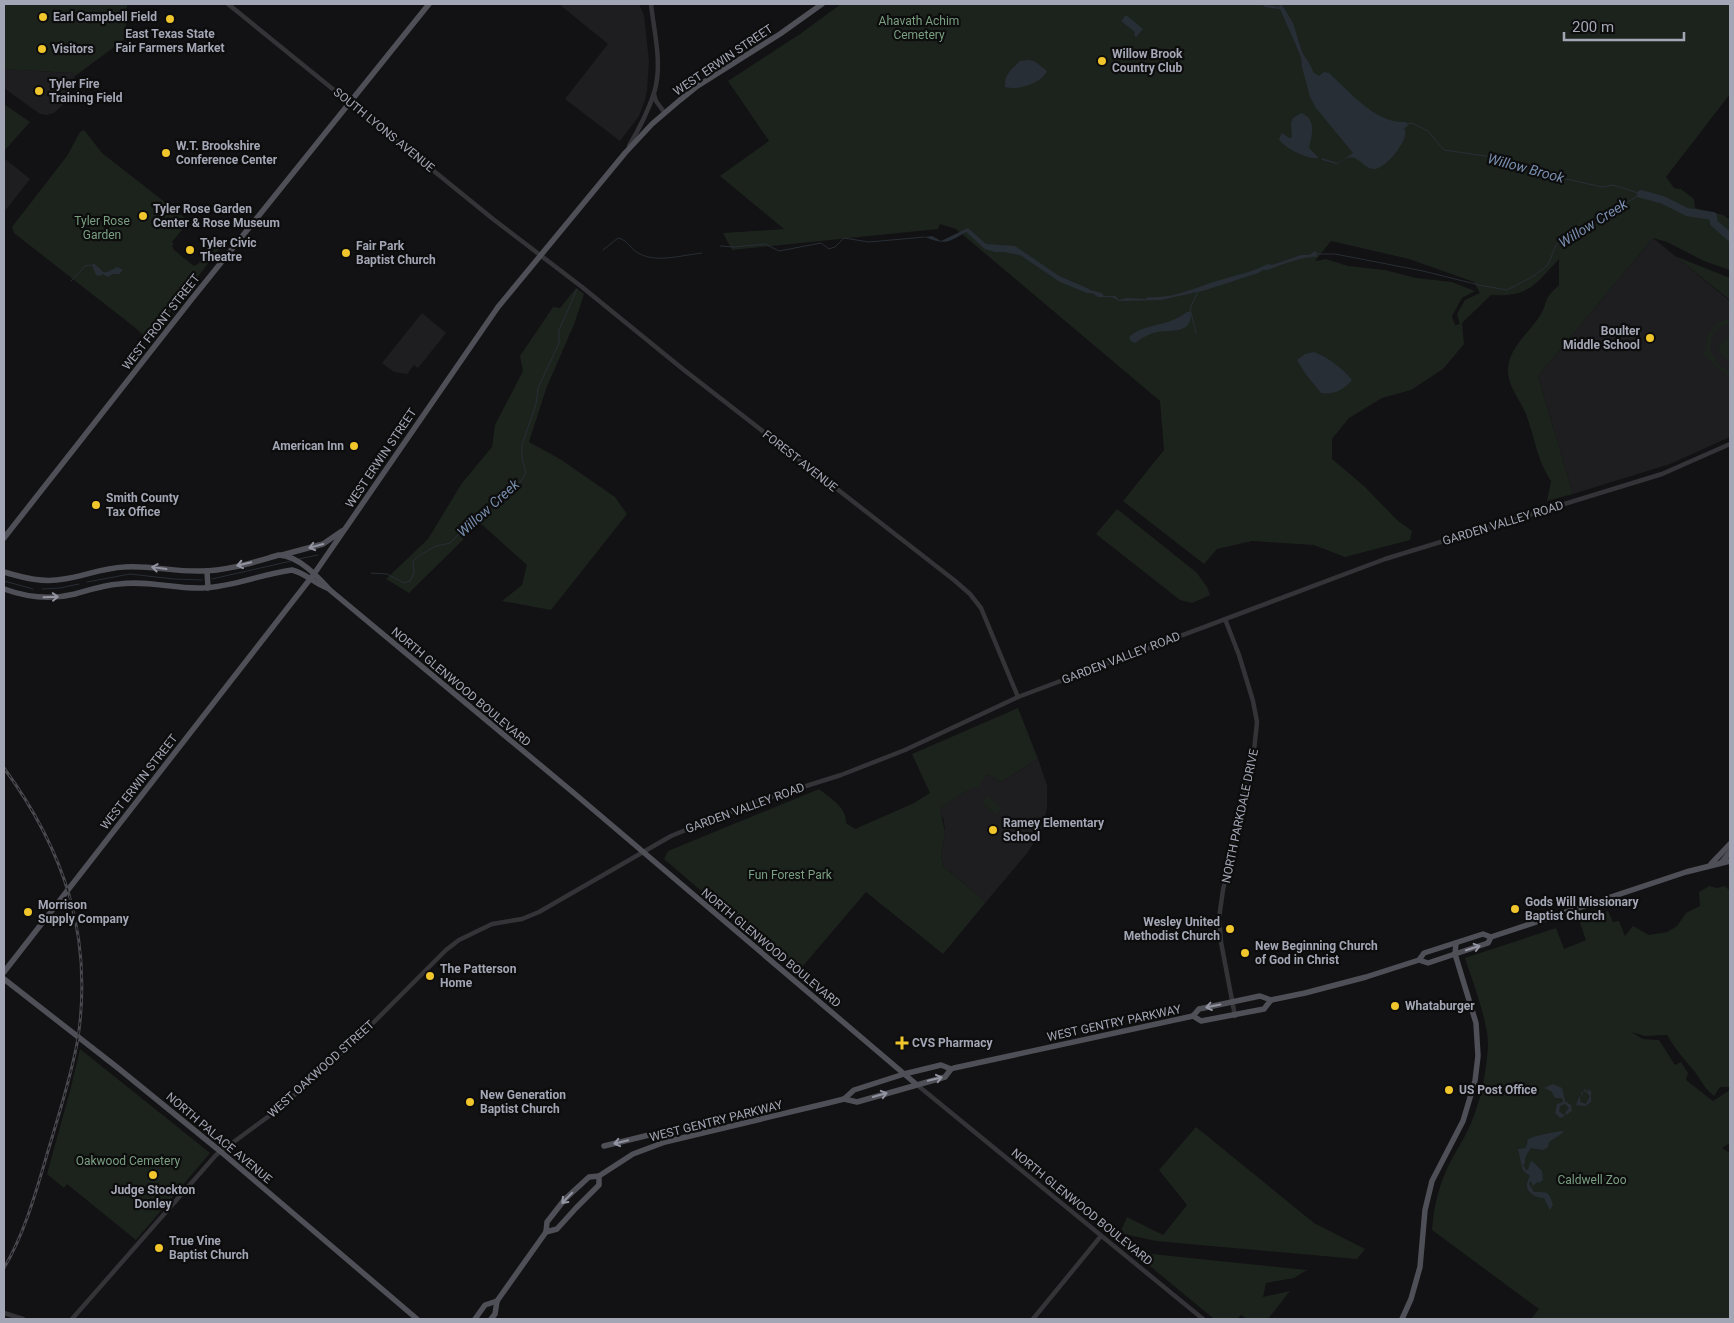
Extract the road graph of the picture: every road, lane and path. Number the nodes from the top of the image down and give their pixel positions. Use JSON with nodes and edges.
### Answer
{"nodes":[{"id":1,"x":228,"y":4,"type":"edge"},
{"id":2,"x":429,"y":4,"type":"edge"},
{"id":3,"x":651,"y":4,"type":"edge"},
{"id":4,"x":822,"y":4,"type":"edge"},
{"id":5,"x":654,"y":92,"type":"junction"},
{"id":6,"x":351,"y":103,"type":"junction"},
{"id":7,"x":664,"y":112,"type":"junction"},
{"id":8,"x":625,"y":153,"type":"junction"},
{"id":9,"x":541,"y":255,"type":"junction"},
{"id":10,"x":1730,"y":444,"type":"edge"},
{"id":11,"x":347,"y":526,"type":"junction"},
{"id":12,"x":4,"y":538,"type":"edge"},
{"id":13,"x":280,"y":555,"type":"junction"},
{"id":14,"x":207,"y":571,"type":"junction"},
{"id":15,"x":297,"y":571,"type":"junction"},
{"id":16,"x":4,"y":572,"type":"edge"},
{"id":17,"x":312,"y":577,"type":"junction"},
{"id":18,"x":208,"y":588,"type":"junction"},
{"id":19,"x":4,"y":589,"type":"edge"},
{"id":20,"x":298,"y":594,"type":"junction"},
{"id":21,"x":1225,"y":619,"type":"junction"},
{"id":22,"x":1018,"y":698,"type":"junction"},
{"id":23,"x":1730,"y":844,"type":"edge"},
{"id":24,"x":1730,"y":852,"type":"edge"},
{"id":25,"x":644,"y":853,"type":"junction"},
{"id":26,"x":1730,"y":861,"type":"edge"},
{"id":27,"x":1720,"y":863,"type":"junction"},
{"id":28,"x":1711,"y":865,"type":"junction"},
{"id":29,"x":530,"y":916,"type":"joint"},
{"id":30,"x":1491,"y":936,"type":"junction"},
{"id":31,"x":1456,"y":942,"type":"junction"},
{"id":32,"x":1455,"y":954,"type":"junction"},
{"id":33,"x":1419,"y":960,"type":"junction"},
{"id":34,"x":4,"y":972,"type":"edge"},
{"id":35,"x":4,"y":979,"type":"edge"},
{"id":36,"x":1270,"y":1000,"type":"junction"},
{"id":37,"x":1233,"y":1002,"type":"junction"},
{"id":38,"x":1192,"y":1016,"type":"junction"},
{"id":39,"x":1236,"y":1016,"type":"junction"},
{"id":40,"x":951,"y":1068,"type":"junction"},
{"id":41,"x":904,"y":1074,"type":"junction"},
{"id":42,"x":916,"y":1084,"type":"junction"},
{"id":43,"x":844,"y":1099,"type":"junction"},
{"id":44,"x":672,"y":1140,"type":"junction"},
{"id":45,"x":604,"y":1146,"type":"dead end"},
{"id":46,"x":220,"y":1151,"type":"junction"},
{"id":47,"x":599,"y":1176,"type":"junction"},
{"id":48,"x":546,"y":1232,"type":"junction"},
{"id":49,"x":1101,"y":1236,"type":"junction"},
{"id":50,"x":497,"y":1300,"type":"junction"},
{"id":51,"x":4,"y":1313,"type":"edge"},
{"id":52,"x":23,"y":1319,"type":"edge"},
{"id":53,"x":72,"y":1319,"type":"edge"},
{"id":54,"x":417,"y":1319,"type":"edge"},
{"id":55,"x":475,"y":1319,"type":"edge"},
{"id":56,"x":491,"y":1319,"type":"edge"},
{"id":57,"x":1033,"y":1319,"type":"edge"},
{"id":58,"x":1203,"y":1319,"type":"edge"},
{"id":59,"x":1402,"y":1319,"type":"edge"}],
"edges":[{"from":1,"to":6,"type":"street","name":"SOUTH LYONS AVENUE"},
{"from":2,"to":6,"type":"main road","name":"WEST FRONT STREET"},
{"from":3,"to":5,"type":"street"},
{"from":4,"to":7,"type":"main road","name":"WEST ERWIN STREET"},
{"from":5,"to":7,"type":"street"},
{"from":5,"to":8,"type":"street"},
{"from":6,"to":9,"type":"street","name":"SOUTH LYONS AVENUE"},
{"from":6,"to":12,"type":"main road","name":"WEST FRONT STREET"},
{"from":7,"to":8,"type":"main road","name":"WEST ERWIN STREET"},
{"from":8,"to":9,"type":"main road","name":"WEST ERWIN STREET"},
{"from":9,"to":11,"type":"main road","name":"WEST ERWIN STREET"},
{"from":9,"to":22,"type":"street","name":"FOREST AVENUE"},
{"from":10,"to":21,"type":"street","name":"GARDEN VALLEY ROAD"},
{"from":11,"to":13,"type":"main road","one_way":true},
{"from":11,"to":17,"type":"main road","name":"WEST ERWIN STREET"},
{"from":13,"to":14,"type":"main road","one_way":true},
{"from":13,"to":17,"type":"main road"},
{"from":14,"to":16,"type":"main road","one_way":true},
{"from":14,"to":18,"type":"main road"},
{"from":15,"to":17,"type":"main road"},
{"from":15,"to":18,"type":"main road"},
{"from":15,"to":20,"type":"main road"},
{"from":17,"to":20,"type":"main road","name":"WEST ERWIN STREET"},
{"from":17,"to":25,"type":"main road","name":"NORTH GLENWOOD BOULEVARD"},
{"from":19,"to":18,"type":"main road","one_way":true},
{"from":20,"to":34,"type":"main road","name":"WEST ERWIN STREET"},
{"from":21,"to":22,"type":"street","name":"GARDEN VALLEY ROAD"},
{"from":21,"to":37,"type":"street","name":"NORTH PARKDALE DRIVE"},
{"from":22,"to":25,"type":"street","name":"GARDEN VALLEY ROAD"},
{"from":23,"to":28,"type":"main road"},
{"from":24,"to":27,"type":"main road"},
{"from":25,"to":29,"type":"street","name":"GARDEN VALLEY ROAD"},
{"from":25,"to":41,"type":"main road","name":"NORTH GLENWOOD BOULEVARD"},
{"from":26,"to":27,"type":"main road","name":"WEST GENTRY PARKWAY"},
{"from":27,"to":28,"type":"main road","name":"WEST GENTRY PARKWAY"},
{"from":28,"to":30,"type":"main road","name":"WEST GENTRY PARKWAY"},
{"from":29,"to":46,"type":"street","name":"WEST OAKWOOD STREET"},
{"from":30,"to":31,"type":"main road","name":"WEST GENTRY PARKWAY"},
{"from":32,"to":30,"type":"main road","name":"WEST GENTRY PARKWAY","one_way":true},
{"from":31,"to":32,"type":"main road"},
{"from":31,"to":33,"type":"main road","name":"WEST GENTRY PARKWAY"},
{"from":32,"to":33,"type":"main road","name":"WEST GENTRY PARKWAY"},
{"from":32,"to":59,"type":"main road"},
{"from":33,"to":36,"type":"main road","name":"WEST GENTRY PARKWAY"},
{"from":35,"to":46,"type":"main road","name":"NORTH PALACE AVENUE"},
{"from":36,"to":37,"type":"main road","name":"WEST GENTRY PARKWAY"},
{"from":36,"to":39,"type":"main road","name":"WEST GENTRY PARKWAY"},
{"from":37,"to":38,"type":"main road","name":"WEST GENTRY PARKWAY","one_way":true},
{"from":37,"to":39,"type":"street","name":"NORTH PARKDALE DRIVE"},
{"from":38,"to":39,"type":"main road","name":"WEST GENTRY PARKWAY"},
{"from":38,"to":40,"type":"main road","name":"WEST GENTRY PARKWAY"},
{"from":40,"to":41,"type":"main road","name":"WEST GENTRY PARKWAY"},
{"from":42,"to":40,"type":"main road","name":"WEST GENTRY PARKWAY","one_way":true},
{"from":41,"to":42,"type":"main road","name":"NORTH GLENWOOD BOULEVARD"},
{"from":41,"to":43,"type":"main road","name":"WEST GENTRY PARKWAY"},
{"from":43,"to":42,"type":"main road","name":"WEST GENTRY PARKWAY","one_way":true},
{"from":42,"to":49,"type":"street","name":"NORTH GLENWOOD BOULEVARD"},
{"from":43,"to":44,"type":"main road","name":"WEST GENTRY PARKWAY"},
{"from":44,"to":45,"type":"main road","one_way":true},
{"from":44,"to":47,"type":"main road","name":"WEST GENTRY PARKWAY"},
{"from":46,"to":53,"type":"street","name":"WEST OAKWOOD STREET"},
{"from":46,"to":54,"type":"main road","name":"NORTH PALACE AVENUE"},
{"from":47,"to":48,"type":"main road","name":"WEST GENTRY PARKWAY","one_way":true},
{"from":47,"to":48,"type":"main road","name":"WEST GENTRY PARKWAY"},
{"from":48,"to":50,"type":"main road","name":"WEST GENTRY PARKWAY"},
{"from":49,"to":57,"type":"street"},
{"from":49,"to":58,"type":"street","name":"NORTH GLENWOOD BOULEVARD"},
{"from":50,"to":55,"type":"main road","name":"WEST GENTRY PARKWAY"},
{"from":50,"to":56,"type":"main road","name":"WEST GENTRY PARKWAY"},
{"from":51,"to":52,"type":"street"}]}
